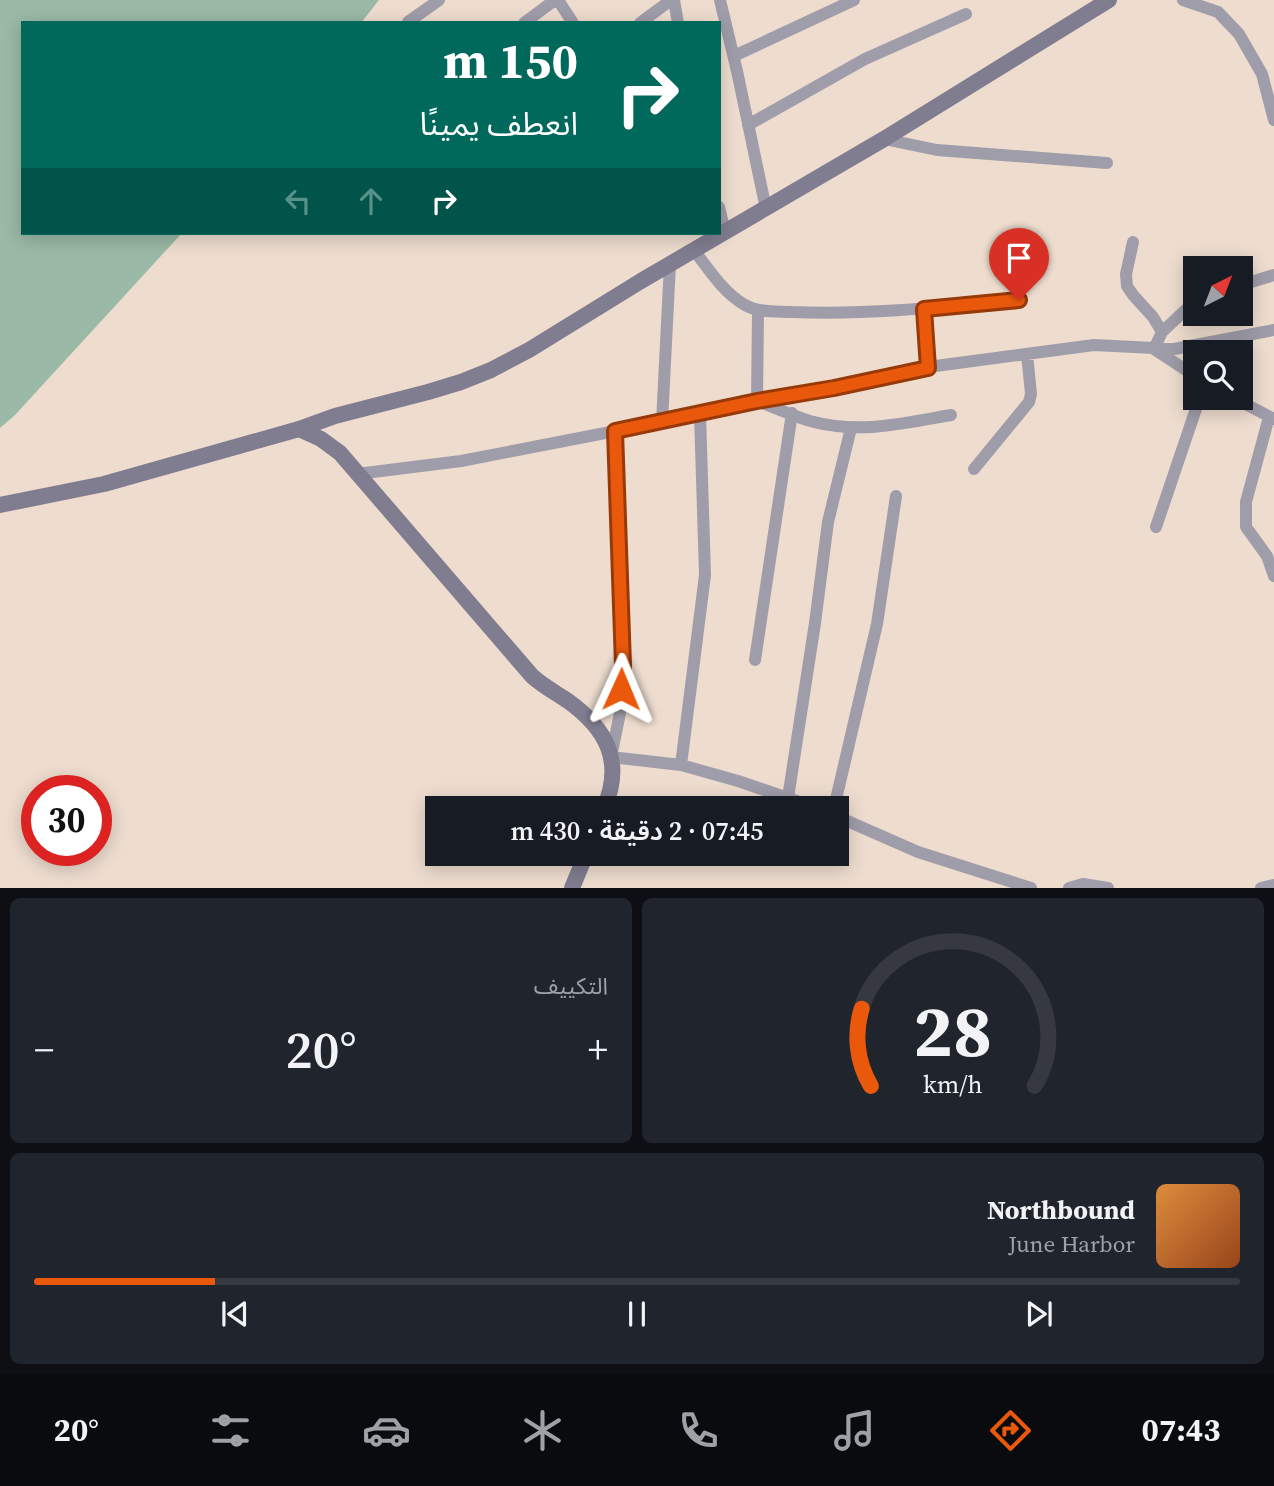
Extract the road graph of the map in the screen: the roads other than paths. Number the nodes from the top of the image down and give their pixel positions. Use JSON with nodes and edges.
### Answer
{"nodes":[{"id":1,"x":439,"y":0,"type":"edge"},
{"id":2,"x":557,"y":0,"type":"edge"},
{"id":3,"x":672,"y":0,"type":"edge"},
{"id":4,"x":720,"y":0,"type":"edge"},
{"id":5,"x":853,"y":0,"type":"edge"},
{"id":6,"x":1110,"y":0,"type":"edge"},
{"id":7,"x":1184,"y":0,"type":"edge"},
{"id":8,"x":967,"y":14,"type":"dead end"},
{"id":9,"x":409,"y":21,"type":"edge"},
{"id":10,"x":526,"y":21,"type":"edge"},
{"id":11,"x":572,"y":21,"type":"edge"},
{"id":12,"x":642,"y":21,"type":"edge"},
{"id":13,"x":677,"y":21,"type":"edge"},
{"id":14,"x":734,"y":56,"type":"junction"},
{"id":15,"x":1274,"y":120,"type":"edge"},
{"id":16,"x":748,"y":125,"type":"junction"},
{"id":17,"x":884,"y":139,"type":"junction"},
{"id":18,"x":1107,"y":163,"type":"dead end"},
{"id":19,"x":766,"y":209,"type":"junction"},
{"id":20,"x":721,"y":215,"type":"edge"},
{"id":21,"x":725,"y":232,"type":"junction"},
{"id":22,"x":721,"y":234,"type":"edge"},
{"id":23,"x":720,"y":235,"type":"edge"},
{"id":24,"x":1133,"y":242,"type":"dead end"},
{"id":25,"x":694,"y":250,"type":"junction"},
{"id":26,"x":670,"y":264,"type":"junction"},
{"id":27,"x":1274,"y":275,"type":"edge"},
{"id":28,"x":1253,"y":281,"type":"edge"},
{"id":29,"x":1019,"y":300,"type":"dead end"},
{"id":30,"x":924,"y":309,"type":"junction"},
{"id":31,"x":758,"y":310,"type":"junction"},
{"id":32,"x":1183,"y":312,"type":"edge"},
{"id":33,"x":1274,"y":330,"type":"edge"},
{"id":34,"x":1162,"y":332,"type":"junction"},
{"id":35,"x":1154,"y":349,"type":"junction"},
{"id":36,"x":1027,"y":354,"type":"junction"},
{"id":37,"x":928,"y":368,"type":"junction"},
{"id":38,"x":1183,"y":368,"type":"edge"},
{"id":39,"x":757,"y":401,"type":"junction"},
{"id":40,"x":1253,"y":408,"type":"edge"},
{"id":41,"x":1196,"y":410,"type":"edge"},
{"id":42,"x":700,"y":414,"type":"junction"},
{"id":43,"x":792,"y":414,"type":"junction"},
{"id":44,"x":951,"y":415,"type":"dead end"},
{"id":45,"x":335,"y":416,"type":"junction"},
{"id":46,"x":1272,"y":418,"type":"edge"},
{"id":47,"x":662,"y":422,"type":"junction"},
{"id":48,"x":851,"y":428,"type":"junction"},
{"id":49,"x":299,"y":429,"type":"junction"},
{"id":50,"x":615,"y":431,"type":"junction"},
{"id":51,"x":340,"y":453,"type":"junction"},
{"id":52,"x":974,"y":469,"type":"dead end"},
{"id":53,"x":357,"y":474,"type":"junction"},
{"id":54,"x":896,"y":496,"type":"dead end"},
{"id":55,"x":0,"y":505,"type":"edge"},
{"id":56,"x":1156,"y":527,"type":"dead end"},
{"id":57,"x":1274,"y":576,"type":"edge"},
{"id":58,"x":755,"y":660,"type":"dead end"},
{"id":59,"x":611,"y":757,"type":"junction"},
{"id":60,"x":681,"y":765,"type":"junction"},
{"id":61,"x":608,"y":796,"type":"edge"},
{"id":62,"x":782,"y":796,"type":"edge"},
{"id":63,"x":788,"y":796,"type":"edge"},
{"id":64,"x":837,"y":796,"type":"edge"},
{"id":65,"x":849,"y":822,"type":"edge"},
{"id":66,"x":581,"y":866,"type":"edge"},
{"id":67,"x":1274,"y":885,"type":"edge"},
{"id":68,"x":572,"y":887,"type":"edge"},
{"id":69,"x":1031,"y":887,"type":"edge"},
{"id":70,"x":1069,"y":887,"type":"edge"},
{"id":71,"x":1108,"y":887,"type":"edge"},
{"id":72,"x":1261,"y":887,"type":"edge"}],
"edges":[{"from":1,"to":9,"type":"street"},
{"from":2,"to":10,"type":"street"},
{"from":2,"to":11,"type":"street"},
{"from":3,"to":12,"type":"street"},
{"from":3,"to":13,"type":"street"},
{"from":4,"to":14,"type":"street"},
{"from":5,"to":14,"type":"street"},
{"from":6,"to":17,"type":"main road"},
{"from":7,"to":15,"type":"street"},
{"from":8,"to":16,"type":"street"},
{"from":14,"to":16,"type":"street"},
{"from":16,"to":19,"type":"street"},
{"from":17,"to":18,"type":"street"},
{"from":17,"to":19,"type":"main road"},
{"from":19,"to":21,"type":"main road"},
{"from":20,"to":21,"type":"street"},
{"from":21,"to":22,"type":"main road"},
{"from":23,"to":25,"type":"main road"},
{"from":24,"to":34,"type":"street"},
{"from":25,"to":26,"type":"main road"},
{"from":25,"to":31,"type":"street"},
{"from":26,"to":45,"type":"main road"},
{"from":26,"to":47,"type":"street"},
{"from":27,"to":28,"type":"street"},
{"from":29,"to":30,"type":"street"},
{"from":30,"to":31,"type":"street"},
{"from":30,"to":37,"type":"street"},
{"from":31,"to":39,"type":"street"},
{"from":32,"to":34,"type":"street"},
{"from":33,"to":35,"type":"street"},
{"from":34,"to":35,"type":"street"},
{"from":35,"to":36,"type":"street"},
{"from":35,"to":38,"type":"street"},
{"from":36,"to":37,"type":"street"},
{"from":36,"to":52,"type":"street"},
{"from":37,"to":39,"type":"street"},
{"from":39,"to":42,"type":"street"},
{"from":39,"to":43,"type":"street"},
{"from":40,"to":46,"type":"street"},
{"from":41,"to":56,"type":"street"},
{"from":42,"to":47,"type":"street"},
{"from":42,"to":60,"type":"street"},
{"from":43,"to":48,"type":"street"},
{"from":43,"to":58,"type":"street"},
{"from":44,"to":48,"type":"street"},
{"from":45,"to":49,"type":"main road"},
{"from":45,"to":51,"type":"main road"},
{"from":46,"to":57,"type":"street"},
{"from":47,"to":50,"type":"street"},
{"from":48,"to":63,"type":"street"},
{"from":49,"to":51,"type":"main road"},
{"from":49,"to":55,"type":"main road"},
{"from":50,"to":53,"type":"street"},
{"from":50,"to":59,"type":"street"},
{"from":51,"to":53,"type":"main road"},
{"from":53,"to":59,"type":"main road"},
{"from":54,"to":64,"type":"street"},
{"from":59,"to":60,"type":"street"},
{"from":59,"to":61,"type":"main road"},
{"from":60,"to":62,"type":"street"},
{"from":65,"to":69,"type":"street"},
{"from":66,"to":68,"type":"main road"},
{"from":67,"to":72,"type":"street"},
{"from":70,"to":71,"type":"street"}]}
